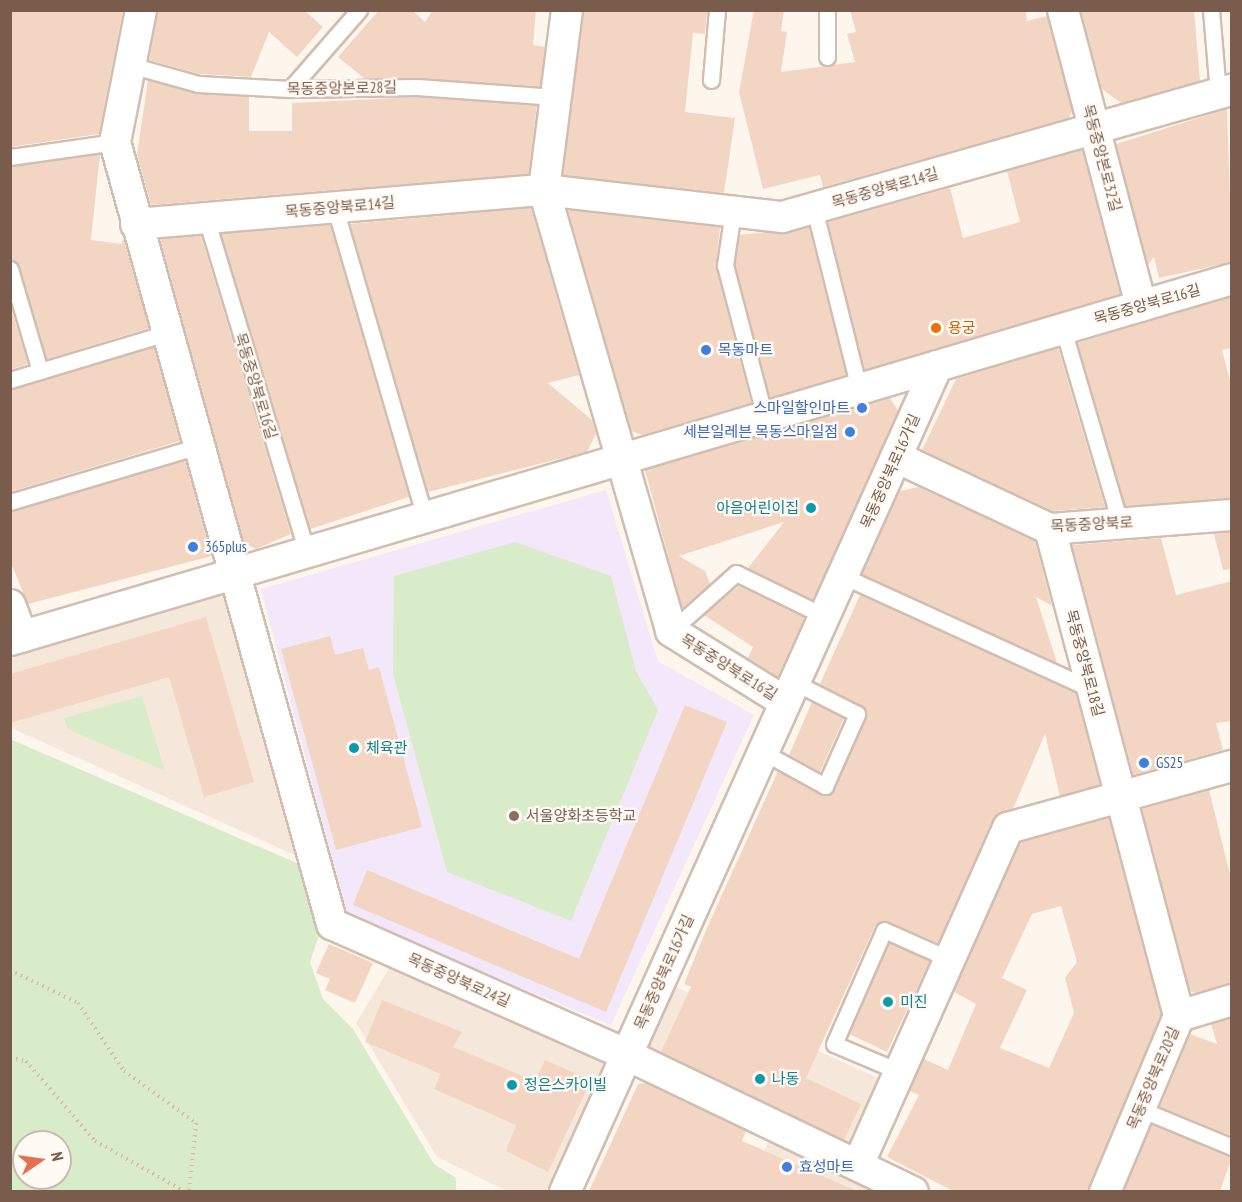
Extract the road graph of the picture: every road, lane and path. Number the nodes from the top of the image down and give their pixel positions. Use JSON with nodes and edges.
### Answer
{"nodes":[{"id":1,"x":141,"y":10,"type":"edge"},
{"id":2,"x":358,"y":10,"type":"edge"},
{"id":3,"x":567,"y":10,"type":"edge"},
{"id":4,"x":717,"y":10,"type":"edge"},
{"id":5,"x":827,"y":10,"type":"edge"},
{"id":6,"x":1063,"y":10,"type":"edge"},
{"id":7,"x":1211,"y":10,"type":"edge"},
{"id":8,"x":827,"y":57,"type":"dead end"},
{"id":9,"x":130,"y":65,"type":"junction"},
{"id":10,"x":711,"y":80,"type":"dead end"},
{"id":11,"x":291,"y":89,"type":"junction"},
{"id":12,"x":1225,"y":92,"type":"edge"},
{"id":13,"x":556,"y":96,"type":"junction"},
{"id":14,"x":1094,"y":129,"type":"junction"},
{"id":15,"x":115,"y":142,"type":"junction"},
{"id":16,"x":10,"y":157,"type":"edge"},
{"id":17,"x":544,"y":190,"type":"junction"},
{"id":18,"x":814,"y":207,"type":"junction"},
{"id":19,"x":335,"y":208,"type":"junction"},
{"id":20,"x":733,"y":211,"type":"junction"},
{"id":21,"x":206,"y":218,"type":"junction"},
{"id":22,"x":136,"y":224,"type":"junction"},
{"id":23,"x":10,"y":269,"type":"edge"},
{"id":24,"x":1232,"y":279,"type":"edge"},
{"id":25,"x":1141,"y":306,"type":"junction"},
{"id":26,"x":1063,"y":329,"type":"junction"},
{"id":27,"x":167,"y":333,"type":"junction"},
{"id":28,"x":937,"y":366,"type":"junction"},
{"id":29,"x":40,"y":371,"type":"junction"},
{"id":30,"x":10,"y":380,"type":"edge"},
{"id":31,"x":859,"y":389,"type":"junction"},
{"id":32,"x":765,"y":417,"type":"junction"},
{"id":33,"x":199,"y":446,"type":"junction"},
{"id":34,"x":896,"y":457,"type":"junction"},
{"id":35,"x":618,"y":460,"type":"junction"},
{"id":36,"x":10,"y":501,"type":"edge"},
{"id":37,"x":1232,"y":515,"type":"edge"},
{"id":38,"x":425,"y":518,"type":"junction"},
{"id":39,"x":1120,"y":523,"type":"junction"},
{"id":40,"x":1050,"y":529,"type":"junction"},
{"id":41,"x":306,"y":553,"type":"junction"},
{"id":42,"x":235,"y":574,"type":"junction"},
{"id":43,"x":843,"y":576,"type":"junction"},
{"id":44,"x":10,"y":605,"type":"edge"},
{"id":45,"x":824,"y":616,"type":"junction"},
{"id":46,"x":671,"y":631,"type":"junction"},
{"id":47,"x":16,"y":638,"type":"edge"},
{"id":48,"x":1093,"y":690,"type":"junction"},
{"id":49,"x":790,"y":692,"type":"junction"},
{"id":50,"x":763,"y":752,"type":"junction"},
{"id":51,"x":1232,"y":766,"type":"edge"},
{"id":52,"x":1121,"y":796,"type":"junction"},
{"id":53,"x":949,"y":959,"type":"junction"},
{"id":54,"x":10,"y":970,"type":"edge"},
{"id":55,"x":1232,"y":1000,"type":"edge"},
{"id":56,"x":1179,"y":1016,"type":"junction"},
{"id":57,"x":627,"y":1055,"type":"junction"},
{"id":58,"x":10,"y":1058,"type":"edge"},
{"id":59,"x":898,"y":1071,"type":"junction"},
{"id":60,"x":1140,"y":1108,"type":"junction"},
{"id":61,"x":1232,"y":1147,"type":"edge"},
{"id":62,"x":858,"y":1165,"type":"junction"},
{"id":63,"x":187,"y":1191,"type":"edge"},
{"id":64,"x":565,"y":1191,"type":"edge"},
{"id":65,"x":913,"y":1191,"type":"edge"},
{"id":66,"x":1105,"y":1191,"type":"edge"}],
"edges":[{"from":1,"to":9,"type":"street"},
{"from":2,"to":11,"type":"lane"},
{"from":3,"to":13,"type":"street"},
{"from":4,"to":10,"type":"lane"},
{"from":5,"to":8,"type":"lane"},
{"from":6,"to":14,"type":"street","name":"목동중앙본로32길"},
{"from":7,"to":12,"type":"lane","name":"목동중앙북로14길"},
{"from":9,"to":11,"type":"lane","name":"목동중앙본로28길"},
{"from":9,"to":15,"type":"street"},
{"from":11,"to":13,"type":"lane","name":"목동중앙본로28길"},
{"from":12,"to":14,"type":"street","name":"목동중앙북로14길"},
{"from":13,"to":17,"type":"street"},
{"from":14,"to":18,"type":"street","name":"목동중앙북로14길"},
{"from":14,"to":25,"type":"street","name":"목동중앙본로32길"},
{"from":15,"to":16,"type":"lane"},
{"from":15,"to":22,"type":"street"},
{"from":17,"to":19,"type":"street","name":"목동중앙북로14길"},
{"from":17,"to":20,"type":"street","name":"목동중앙북로14길"},
{"from":17,"to":35,"type":"street","name":"목동중앙북로16길"},
{"from":18,"to":20,"type":"street","name":"목동중앙북로14길"},
{"from":18,"to":31,"type":"lane"},
{"from":19,"to":21,"type":"street","name":"목동중앙북로14길"},
{"from":19,"to":38,"type":"lane"},
{"from":20,"to":32,"type":"lane"},
{"from":21,"to":22,"type":"street","name":"목동중앙북로14길"},
{"from":21,"to":41,"type":"lane","name":"목동중앙북로16길"},
{"from":22,"to":27,"type":"street"},
{"from":23,"to":29,"type":"lane"},
{"from":24,"to":25,"type":"street","name":"목동중앙북로16길"},
{"from":25,"to":26,"type":"street","name":"목동중앙북로16길"},
{"from":26,"to":28,"type":"street","name":"목동중앙북로16길"},
{"from":26,"to":39,"type":"lane"},
{"from":27,"to":29,"type":"lane"},
{"from":27,"to":33,"type":"street"},
{"from":28,"to":31,"type":"street","name":"목동중앙북로16길"},
{"from":28,"to":34,"type":"street","name":"목동중앙북로16가길"},
{"from":29,"to":30,"type":"lane"},
{"from":31,"to":32,"type":"street","name":"목동중앙북로16길"},
{"from":32,"to":35,"type":"street","name":"목동중앙북로16길"},
{"from":33,"to":36,"type":"lane"},
{"from":33,"to":42,"type":"street"},
{"from":34,"to":40,"type":"street","name":"목동중앙북로"},
{"from":34,"to":43,"type":"street","name":"목동중앙북로16가길"},
{"from":35,"to":38,"type":"street","name":"목동중앙북로16길"},
{"from":35,"to":46,"type":"street","name":"목동중앙북로16길"},
{"from":37,"to":39,"type":"street","name":"목동중앙북로"},
{"from":38,"to":41,"type":"street","name":"목동중앙북로16길"},
{"from":39,"to":40,"type":"street","name":"목동중앙북로"},
{"from":40,"to":48,"type":"street","name":"목동중앙북로18길"},
{"from":41,"to":42,"type":"street","name":"목동중앙북로16길"},
{"from":42,"to":47,"type":"street","name":"목동중앙북로16길"},
{"from":42,"to":57,"type":"street","name":"목동중앙북로24길"},
{"from":43,"to":45,"type":"street","name":"목동중앙북로16가길"},
{"from":43,"to":48,"type":"lane"},
{"from":44,"to":47,"type":"street","name":"목동중앙북로16길"},
{"from":45,"to":46,"type":"lane"},
{"from":45,"to":49,"type":"street","name":"목동중앙북로16가길"},
{"from":46,"to":49,"type":"street","name":"목동중앙북로16길"},
{"from":48,"to":52,"type":"street","name":"목동중앙북로18길"},
{"from":49,"to":50,"type":"street","name":"목동중앙북로16가길"},
{"from":49,"to":50,"type":"lane"},
{"from":50,"to":57,"type":"street","name":"목동중앙북로16가길"},
{"from":51,"to":52,"type":"street"},
{"from":52,"to":53,"type":"street"},
{"from":52,"to":56,"type":"street","name":"목동중앙북로18길"},
{"from":53,"to":59,"type":"street"},
{"from":53,"to":59,"type":"lane"},
{"from":54,"to":63,"type":"path"},
{"from":55,"to":56,"type":"street","name":"목동중앙북로20길"},
{"from":56,"to":60,"type":"street","name":"목동중앙북로20길"},
{"from":57,"to":62,"type":"street","name":"목동중앙북로24길"},
{"from":57,"to":64,"type":"street","name":"목동중앙북로16가길"},
{"from":58,"to":63,"type":"path"},
{"from":59,"to":62,"type":"street"},
{"from":60,"to":61,"type":"lane"},
{"from":60,"to":66,"type":"street","name":"목동중앙북로20길"},
{"from":62,"to":65,"type":"street","name":"목동중앙북로24길"}]}
